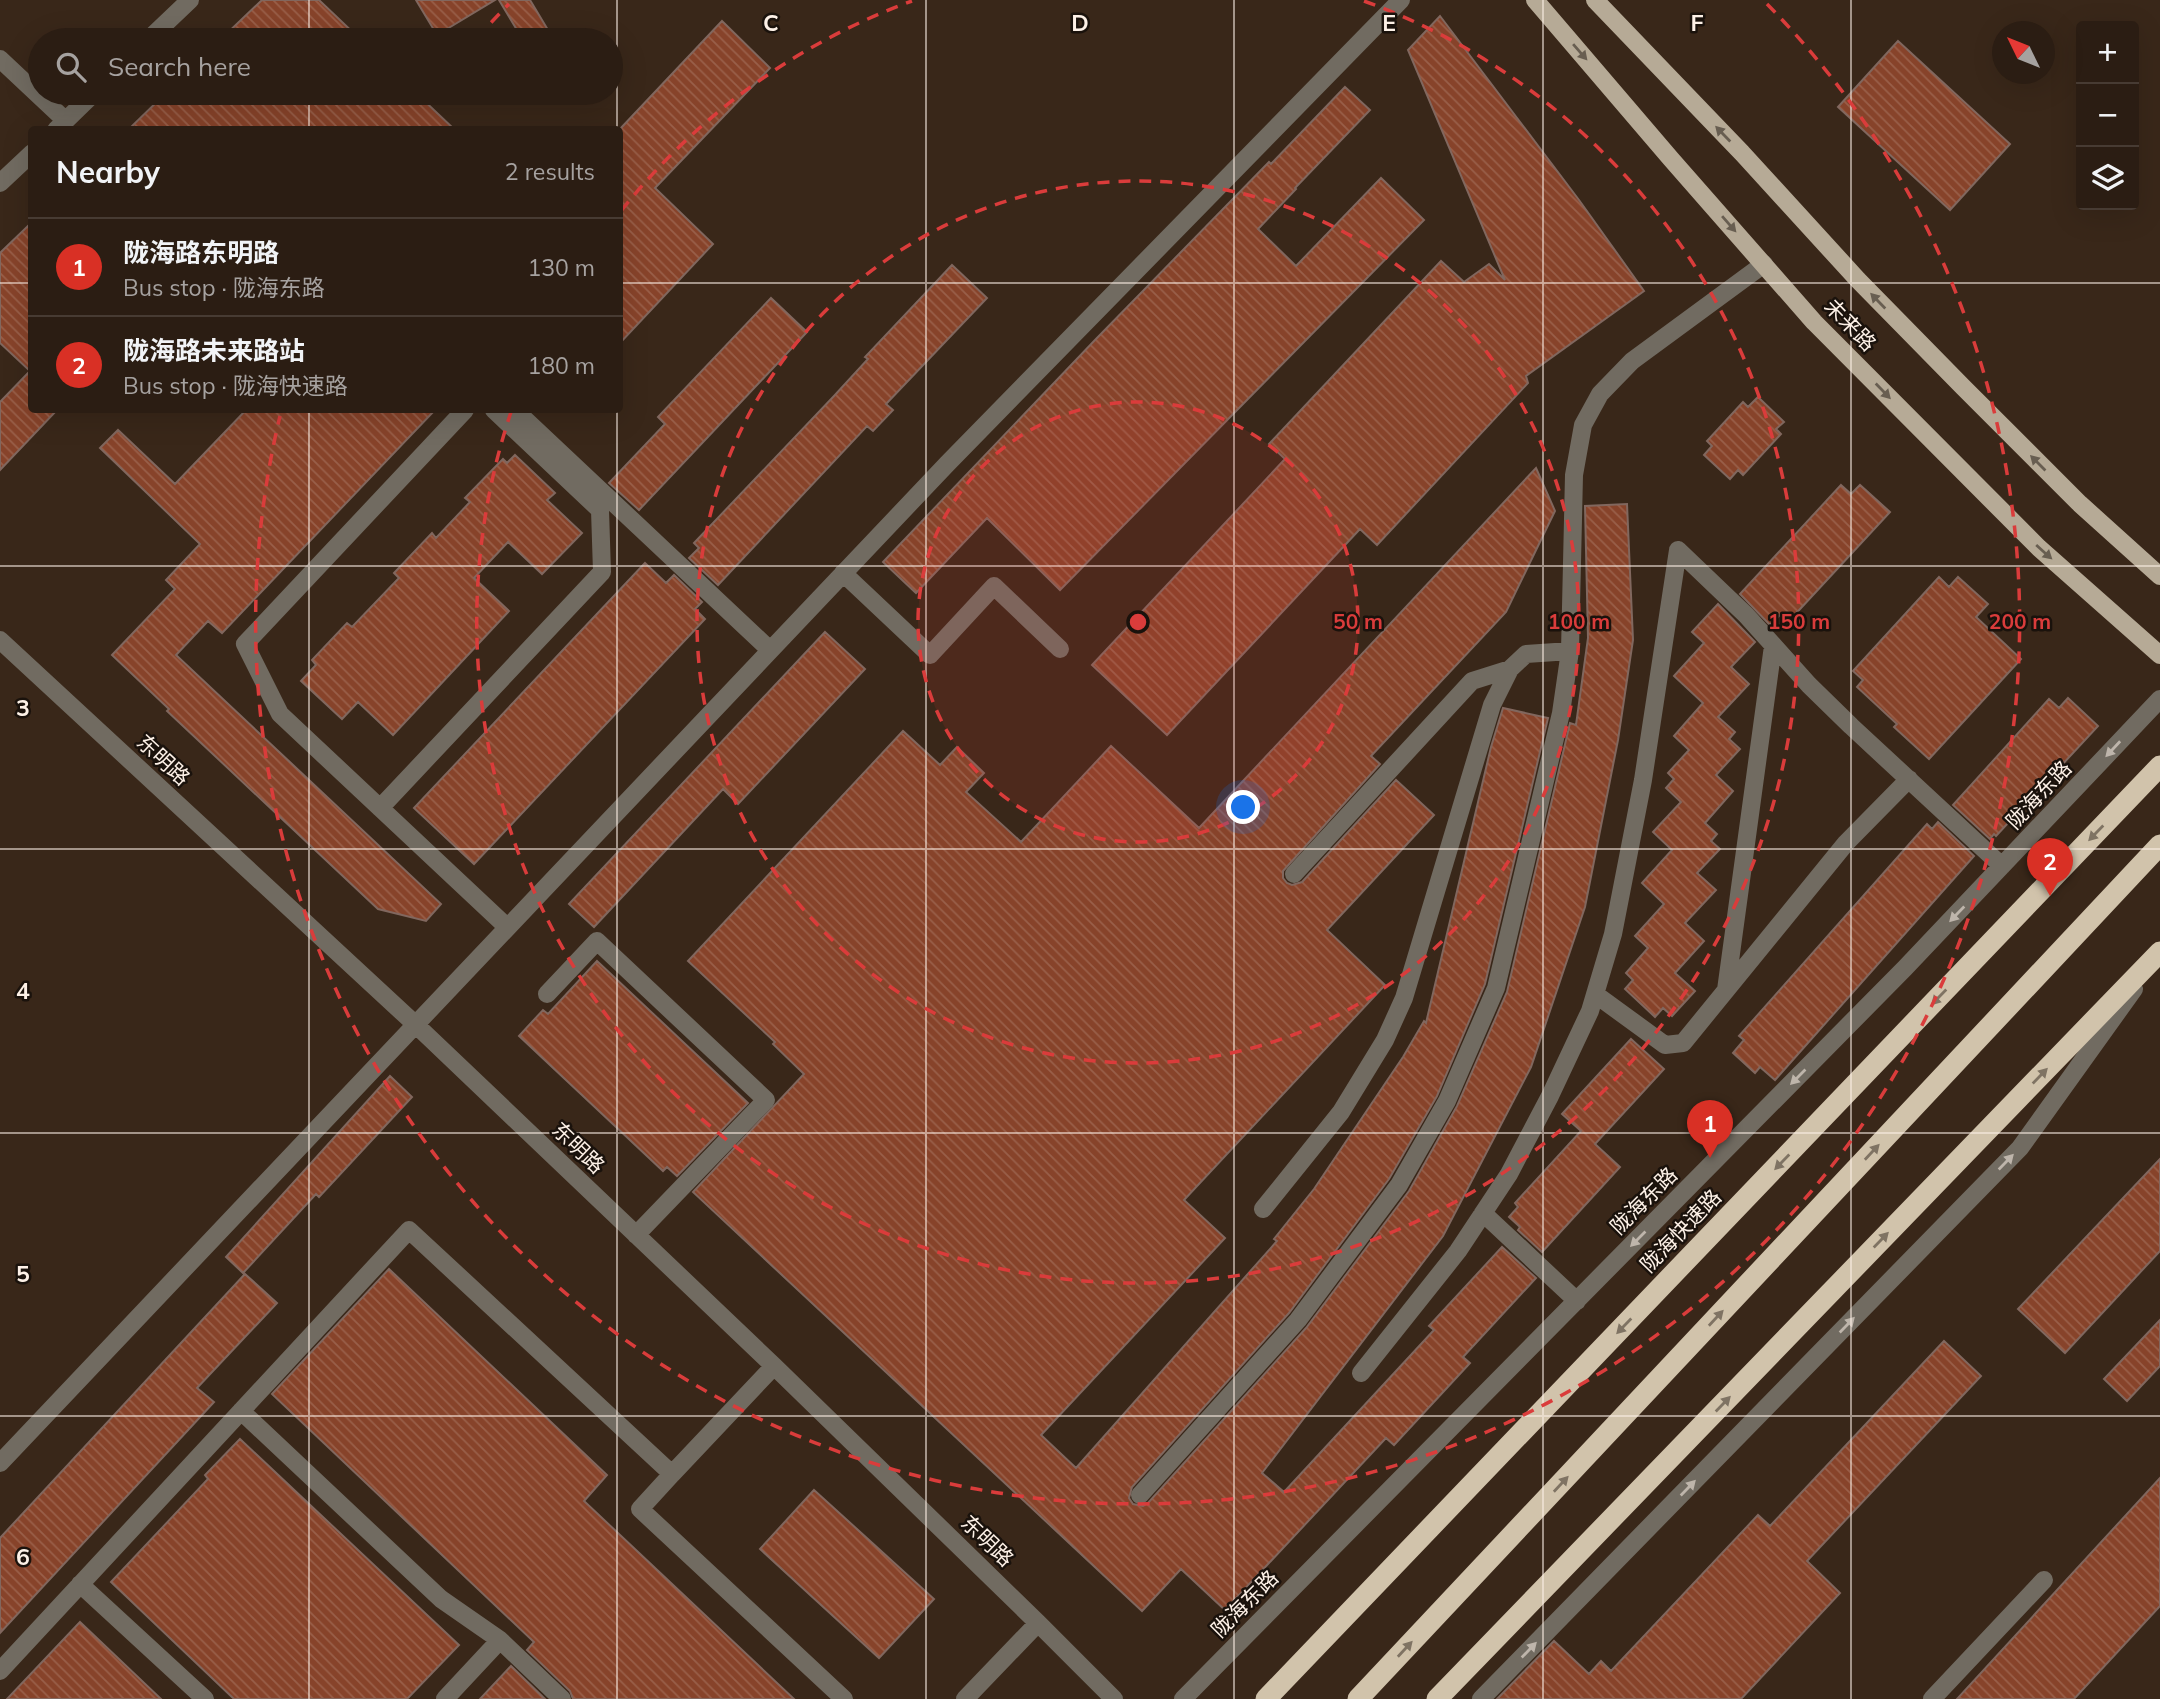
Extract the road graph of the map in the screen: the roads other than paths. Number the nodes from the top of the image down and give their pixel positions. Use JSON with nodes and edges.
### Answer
{"nodes":[{"id":1,"x":190,"y":0,"type":"edge"},
{"id":2,"x":1401,"y":0,"type":"edge"},
{"id":3,"x":1535,"y":0,"type":"edge"},
{"id":4,"x":1595,"y":0,"type":"edge"},
{"id":5,"x":161,"y":28,"type":"edge"},
{"id":6,"x":0,"y":59,"type":"edge"},
{"id":7,"x":28,"y":90,"type":"edge"},
{"id":8,"x":42,"y":105,"type":"edge"},
{"id":9,"x":81,"y":105,"type":"edge"},
{"id":10,"x":60,"y":125,"type":"edge"},
{"id":11,"x":28,"y":157,"type":"edge"},
{"id":12,"x":0,"y":183,"type":"edge"},
{"id":13,"x":1764,"y":264,"type":"junction"},
{"id":14,"x":462,"y":413,"type":"edge"},
{"id":15,"x":497,"y":413,"type":"edge"},
{"id":16,"x":518,"y":413,"type":"edge"},
{"id":17,"x":843,"y":573,"type":"junction"},
{"id":18,"x":2160,"y":576,"type":"edge"},
{"id":19,"x":0,"y":640,"type":"edge"},
{"id":20,"x":1773,"y":646,"type":"junction"},
{"id":21,"x":1060,"y":649,"type":"dead end"},
{"id":22,"x":770,"y":650,"type":"junction"},
{"id":23,"x":1570,"y":651,"type":"junction"},
{"id":24,"x":2160,"y":654,"type":"edge"},
{"id":25,"x":1510,"y":670,"type":"junction"},
{"id":26,"x":2160,"y":699,"type":"edge"},
{"id":27,"x":2160,"y":766,"type":"edge"},
{"id":28,"x":1909,"y":779,"type":"junction"},
{"id":29,"x":380,"y":808,"type":"junction"},
{"id":30,"x":2160,"y":845,"type":"edge"},
{"id":31,"x":2002,"y":866,"type":"junction"},
{"id":32,"x":1294,"y":874,"type":"dead end"},
{"id":33,"x":507,"y":927,"type":"junction"},
{"id":34,"x":2160,"y":952,"type":"edge"},
{"id":35,"x":1726,"y":990,"type":"junction"},
{"id":36,"x":547,"y":994,"type":"dead end"},
{"id":37,"x":1595,"y":994,"type":"junction"},
{"id":38,"x":415,"y":1024,"type":"junction"},
{"id":39,"x":1262,"y":1209,"type":"dead end"},
{"id":40,"x":1483,"y":1213,"type":"junction"},
{"id":41,"x":636,"y":1236,"type":"junction"},
{"id":42,"x":1577,"y":1301,"type":"junction"},
{"id":43,"x":774,"y":1366,"type":"junction"},
{"id":44,"x":1361,"y":1373,"type":"dead end"},
{"id":45,"x":242,"y":1411,"type":"junction"},
{"id":46,"x":0,"y":1463,"type":"edge"},
{"id":47,"x":672,"y":1474,"type":"junction"},
{"id":48,"x":1140,"y":1495,"type":"dead end"},
{"id":49,"x":2044,"y":1580,"type":"dead end"},
{"id":50,"x":80,"y":1584,"type":"junction"},
{"id":51,"x":1038,"y":1623,"type":"junction"},
{"id":52,"x":500,"y":1640,"type":"junction"},
{"id":53,"x":0,"y":1671,"type":"edge"},
{"id":54,"x":205,"y":1699,"type":"edge"},
{"id":55,"x":446,"y":1699,"type":"edge"},
{"id":56,"x":562,"y":1699,"type":"edge"},
{"id":57,"x":844,"y":1699,"type":"edge"},
{"id":58,"x":965,"y":1699,"type":"edge"},
{"id":59,"x":1114,"y":1699,"type":"edge"},
{"id":60,"x":1184,"y":1699,"type":"edge"},
{"id":61,"x":1266,"y":1699,"type":"edge"},
{"id":62,"x":1358,"y":1699,"type":"edge"},
{"id":63,"x":1437,"y":1699,"type":"edge"},
{"id":64,"x":1481,"y":1699,"type":"edge"},
{"id":65,"x":1932,"y":1699,"type":"edge"}],
"edges":[{"from":1,"to":5,"type":"street"},
{"from":2,"to":17,"type":"street"},
{"from":3,"to":13,"type":"main road","name":"未来路","one_way":true},
{"from":18,"to":4,"type":"main road","name":"未来路","one_way":true},
{"from":6,"to":7,"type":"street"},
{"from":8,"to":10,"type":"street"},
{"from":9,"to":10,"type":"street"},
{"from":11,"to":12,"type":"street"},
{"from":13,"to":23,"type":"street"},
{"from":13,"to":24,"type":"main road","name":"未来路","one_way":true},
{"from":14,"to":29,"type":"street"},
{"from":15,"to":29,"type":"street"},
{"from":16,"to":22,"type":"street"},
{"from":17,"to":21,"type":"street"},
{"from":17,"to":22,"type":"street"},
{"from":19,"to":38,"type":"street","name":"东明路"},
{"from":20,"to":28,"type":"street"},
{"from":20,"to":35,"type":"street"},
{"from":20,"to":37,"type":"street"},
{"from":22,"to":33,"type":"street"},
{"from":23,"to":25,"type":"street"},
{"from":23,"to":48,"type":"street"},
{"from":25,"to":32,"type":"street"},
{"from":25,"to":39,"type":"street"},
{"from":26,"to":31,"type":"street","name":"陇海东路","one_way":true},
{"from":27,"to":61,"type":"highway","name":"陇海快速路","one_way":true},
{"from":28,"to":31,"type":"street"},
{"from":28,"to":35,"type":"street"},
{"from":29,"to":33,"type":"street"},
{"from":62,"to":30,"type":"highway","one_way":true},
{"from":31,"to":42,"type":"street","name":"陇海东路","one_way":true},
{"from":33,"to":38,"type":"street"},
{"from":63,"to":34,"type":"highway","one_way":true},
{"from":64,"to":34,"type":"street","one_way":true},
{"from":35,"to":37,"type":"street"},
{"from":36,"to":41,"type":"street"},
{"from":37,"to":40,"type":"street"},
{"from":38,"to":41,"type":"street","name":"东明路"},
{"from":38,"to":46,"type":"street"},
{"from":40,"to":42,"type":"street"},
{"from":40,"to":44,"type":"street"},
{"from":41,"to":43,"type":"street","name":"东明路"},
{"from":42,"to":60,"type":"street","name":"陇海东路"},
{"from":43,"to":47,"type":"street"},
{"from":43,"to":51,"type":"street","name":"东明路"},
{"from":45,"to":47,"type":"street"},
{"from":45,"to":50,"type":"street"},
{"from":45,"to":52,"type":"street"},
{"from":47,"to":57,"type":"street"},
{"from":49,"to":65,"type":"street"},
{"from":50,"to":53,"type":"street"},
{"from":50,"to":54,"type":"street"},
{"from":51,"to":58,"type":"street"},
{"from":51,"to":59,"type":"street","name":"东明路"},
{"from":52,"to":55,"type":"street"},
{"from":52,"to":56,"type":"street"}]}
